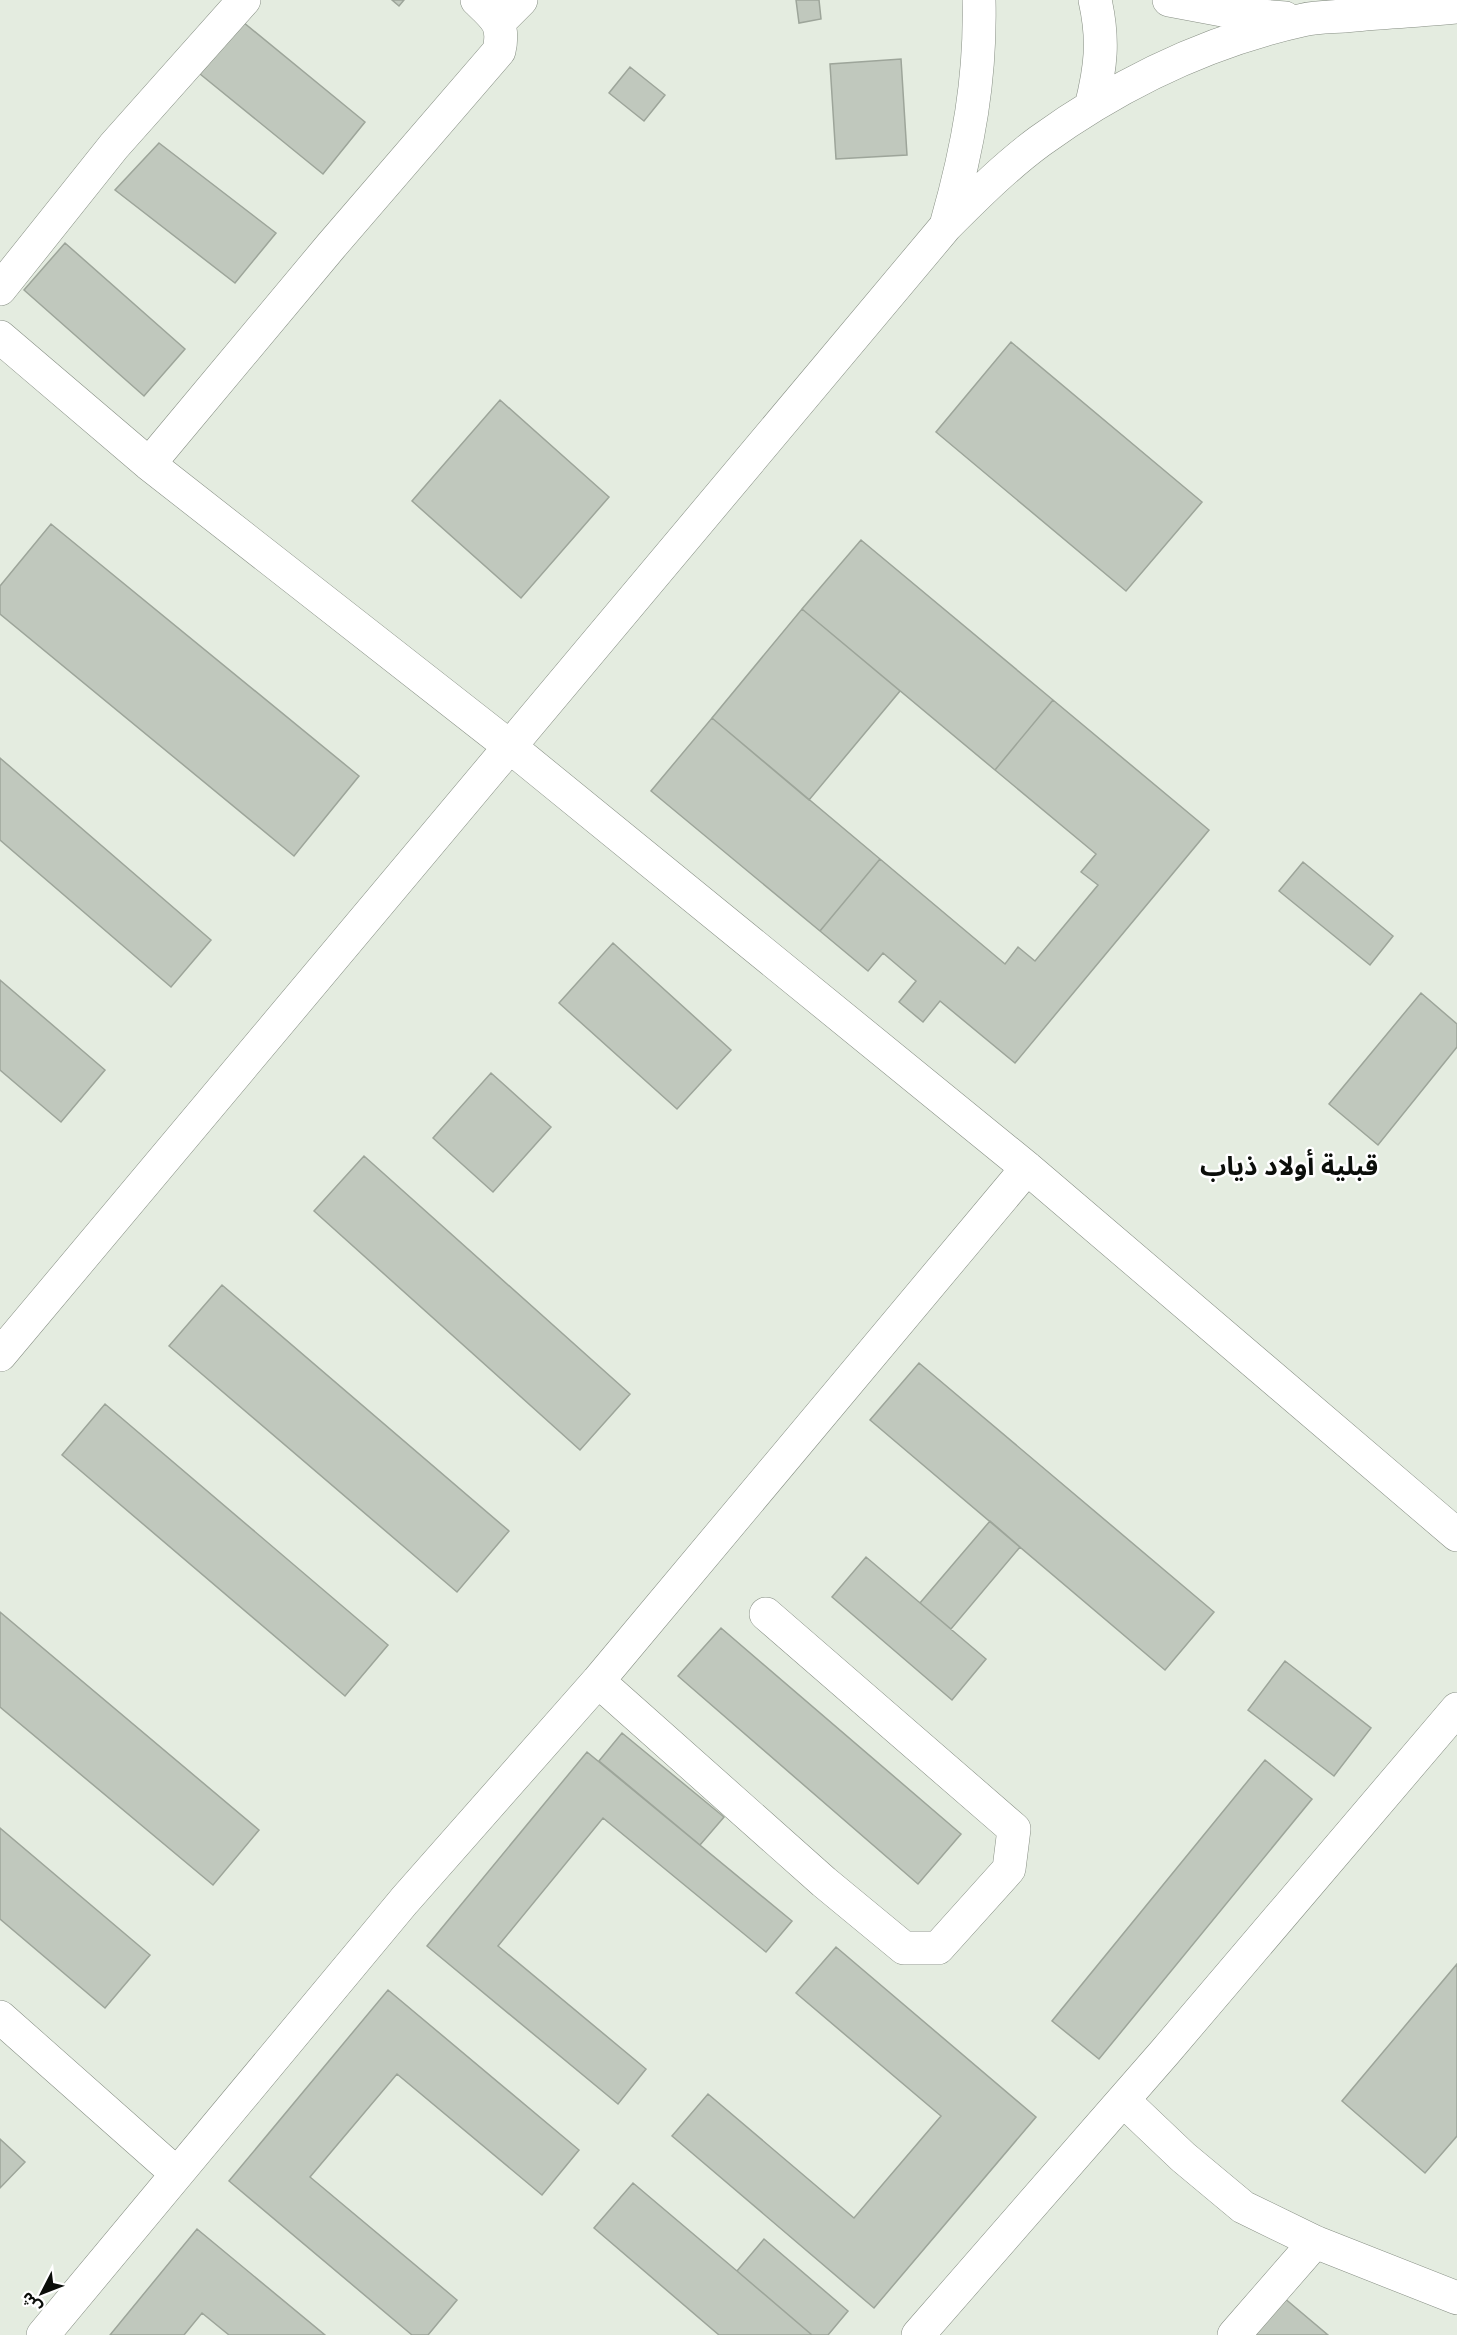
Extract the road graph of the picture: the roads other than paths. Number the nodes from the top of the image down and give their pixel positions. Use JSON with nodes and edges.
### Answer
{"nodes":[{"id":1,"x":244,"y":0,"type":"edge"},
{"id":2,"x":979,"y":0,"type":"edge"},
{"id":3,"x":1095,"y":0,"type":"edge"},
{"id":4,"x":1169,"y":0,"type":"edge"},
{"id":5,"x":499,"y":7,"type":"edge"},
{"id":6,"x":1457,"y":7,"type":"edge"},
{"id":7,"x":1305,"y":20,"type":"junction"},
{"id":8,"x":1091,"y":106,"type":"junction"},
{"id":9,"x":946,"y":226,"type":"junction"},
{"id":10,"x":0,"y":289,"type":"edge"},
{"id":11,"x":0,"y":337,"type":"edge"},
{"id":12,"x":149,"y":464,"type":"junction"},
{"id":13,"x":509,"y":746,"type":"junction"},
{"id":14,"x":1027,"y":1168,"type":"junction"},
{"id":15,"x":0,"y":1355,"type":"edge"},
{"id":16,"x":1457,"y":1535,"type":"edge"},
{"id":17,"x":766,"y":1614,"type":"dead end"},
{"id":18,"x":598,"y":1681,"type":"junction"},
{"id":19,"x":1457,"y":1709,"type":"edge"},
{"id":20,"x":0,"y":2017,"type":"edge"},
{"id":21,"x":1123,"y":2100,"type":"junction"},
{"id":22,"x":176,"y":2173,"type":"junction"},
{"id":23,"x":1316,"y":2242,"type":"junction"},
{"id":24,"x":1457,"y":2298,"type":"edge"},
{"id":25,"x":43,"y":2335,"type":"edge"},
{"id":26,"x":918,"y":2335,"type":"edge"},
{"id":27,"x":1233,"y":2335,"type":"edge"}],
"edges":[{"from":1,"to":10,"type":"street"},
{"from":2,"to":9,"type":"street"},
{"from":3,"to":8,"type":"street"},
{"from":4,"to":7,"type":"street"},
{"from":5,"to":12,"type":"street"},
{"from":6,"to":7,"type":"street"},
{"from":7,"to":8,"type":"street"},
{"from":8,"to":9,"type":"street"},
{"from":9,"to":13,"type":"street"},
{"from":11,"to":12,"type":"street"},
{"from":12,"to":13,"type":"street"},
{"from":13,"to":14,"type":"street"},
{"from":13,"to":15,"type":"street"},
{"from":14,"to":16,"type":"street"},
{"from":14,"to":18,"type":"street"},
{"from":17,"to":18,"type":"street"},
{"from":18,"to":22,"type":"street"},
{"from":19,"to":21,"type":"street"},
{"from":20,"to":22,"type":"street"},
{"from":21,"to":23,"type":"street"},
{"from":21,"to":26,"type":"street"},
{"from":22,"to":25,"type":"street"},
{"from":23,"to":24,"type":"street"},
{"from":23,"to":27,"type":"street"}]}
